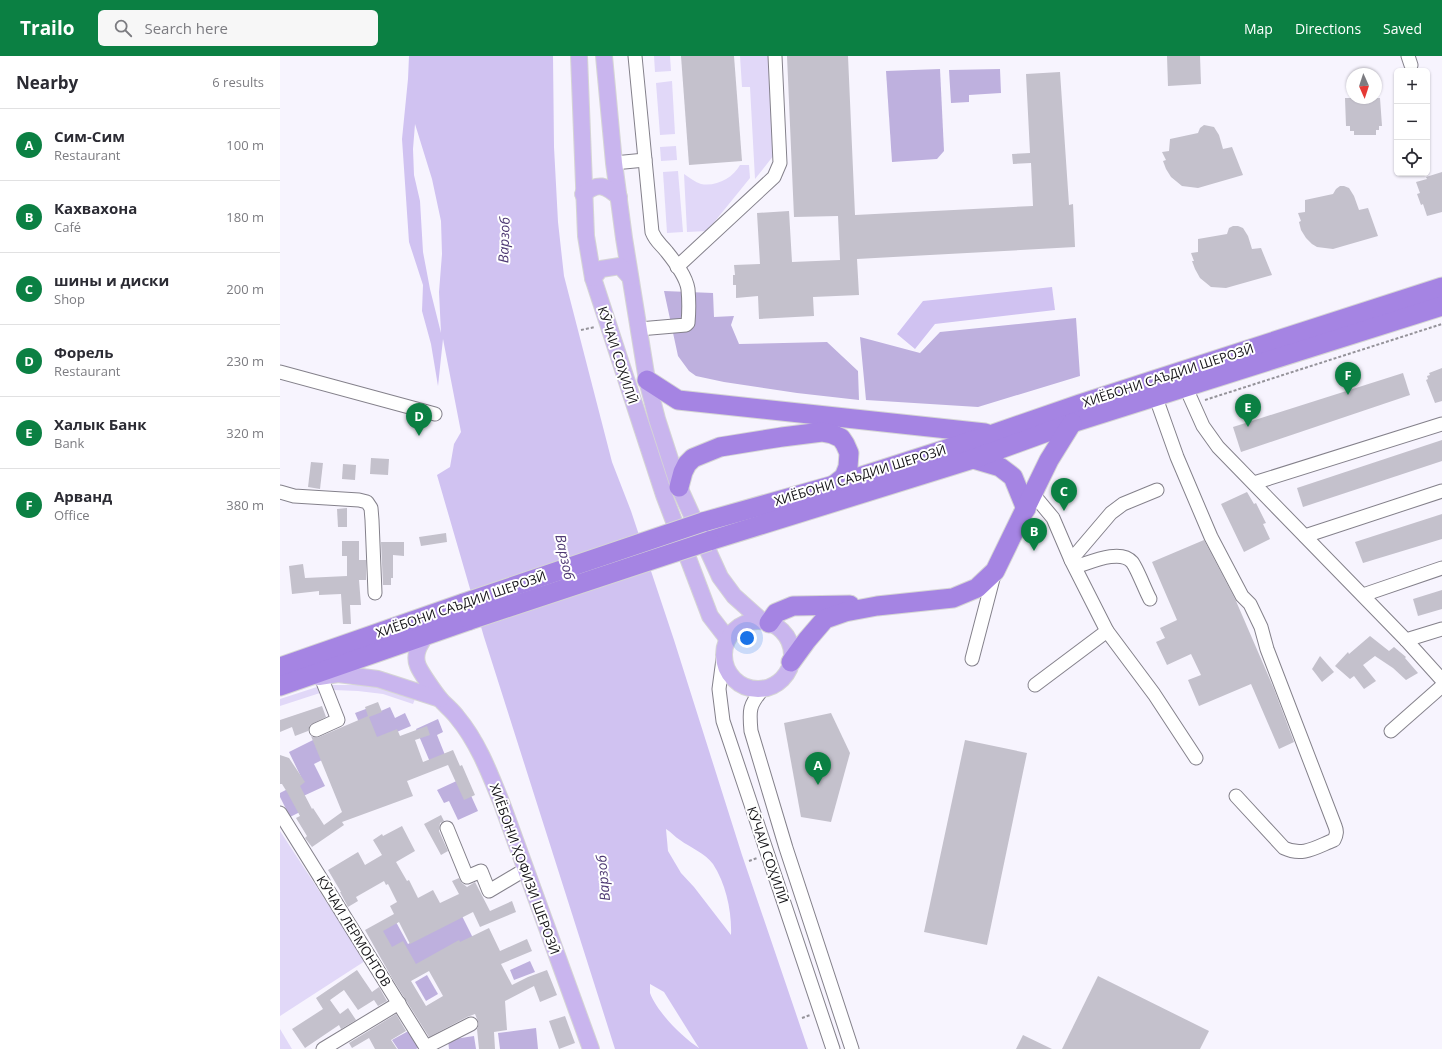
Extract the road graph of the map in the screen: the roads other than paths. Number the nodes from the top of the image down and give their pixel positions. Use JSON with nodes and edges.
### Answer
{"nodes":[{"id":1,"x":579,"y":56,"type":"edge"},
{"id":2,"x":604,"y":56,"type":"edge"},
{"id":3,"x":635,"y":56,"type":"edge"},
{"id":4,"x":775,"y":56,"type":"edge"},
{"id":5,"x":645,"y":160,"type":"junction"},
{"id":6,"x":614,"y":163,"type":"junction"},
{"id":7,"x":583,"y":194,"type":"junction"},
{"id":8,"x":619,"y":197,"type":"junction"},
{"id":9,"x":677,"y":267,"type":"junction"},
{"id":10,"x":630,"y":277,"type":"junction"},
{"id":11,"x":593,"y":278,"type":"junction"},
{"id":12,"x":1442,"y":287,"type":"edge"},
{"id":13,"x":1442,"y":306,"type":"edge"},
{"id":14,"x":639,"y":329,"type":"junction"},
{"id":15,"x":280,"y":372,"type":"edge"},
{"id":16,"x":647,"y":380,"type":"junction"},
{"id":17,"x":1190,"y":396,"type":"junction"},
{"id":18,"x":1156,"y":398,"type":"junction"},
{"id":19,"x":435,"y":414,"type":"dead end"},
{"id":20,"x":1072,"y":423,"type":"junction"},
{"id":21,"x":1442,"y":424,"type":"edge"},
{"id":22,"x":993,"y":434,"type":"junction"},
{"id":23,"x":973,"y":459,"type":"junction"},
{"id":24,"x":1254,"y":483,"type":"junction"},
{"id":25,"x":834,"y":485,"type":"junction"},
{"id":26,"x":679,"y":487,"type":"junction"},
{"id":27,"x":1157,"y":490,"type":"dead end"},
{"id":28,"x":1442,"y":491,"type":"edge"},
{"id":29,"x":280,"y":492,"type":"edge"},
{"id":30,"x":1029,"y":502,"type":"junction"},
{"id":31,"x":1305,"y":536,"type":"junction"},
{"id":32,"x":1073,"y":564,"type":"junction"},
{"id":33,"x":1442,"y":568,"type":"edge"},
{"id":34,"x":995,"y":571,"type":"junction"},
{"id":35,"x":375,"y":593,"type":"dead end"},
{"id":36,"x":1363,"y":595,"type":"junction"},
{"id":37,"x":1150,"y":599,"type":"dead end"},
{"id":38,"x":877,"y":606,"type":"junction"},
{"id":39,"x":467,"y":611,"type":"junction"},
{"id":40,"x":766,"y":622,"type":"junction"},
{"id":41,"x":1442,"y":629,"type":"edge"},
{"id":42,"x":1108,"y":631,"type":"junction"},
{"id":43,"x":426,"y":635,"type":"junction"},
{"id":44,"x":727,"y":638,"type":"junction"},
{"id":45,"x":1406,"y":640,"type":"junction"},
{"id":46,"x":723,"y":659,"type":"junction"},
{"id":47,"x":972,"y":659,"type":"dead end"},
{"id":48,"x":791,"y":662,"type":"junction"},
{"id":49,"x":280,"y":667,"type":"edge"},
{"id":50,"x":309,"y":671,"type":"junction"},
{"id":51,"x":1442,"y":680,"type":"edge"},
{"id":52,"x":1035,"y":685,"type":"dead end"},
{"id":53,"x":280,"y":686,"type":"edge"},
{"id":54,"x":1442,"y":686,"type":"edge"},
{"id":55,"x":763,"y":689,"type":"junction"},
{"id":56,"x":440,"y":699,"type":"junction"},
{"id":57,"x":316,"y":730,"type":"dead end"},
{"id":58,"x":1391,"y":731,"type":"dead end"},
{"id":59,"x":1196,"y":758,"type":"dead end"},
{"id":60,"x":1236,"y":796,"type":"dead end"},
{"id":61,"x":280,"y":813,"type":"edge"},
{"id":62,"x":447,"y":828,"type":"dead end"},
{"id":63,"x":526,"y":869,"type":"junction"},
{"id":64,"x":398,"y":1003,"type":"junction"},
{"id":65,"x":471,"y":1024,"type":"dead end"},
{"id":66,"x":427,"y":1048,"type":"edge"},
{"id":67,"x":323,"y":1049,"type":"edge"},
{"id":68,"x":591,"y":1049,"type":"edge"},
{"id":69,"x":833,"y":1049,"type":"edge"},
{"id":70,"x":852,"y":1049,"type":"edge"}],
"edges":[{"from":1,"to":7,"type":"main road","name":"КӮЧАИ СОҲИЛӢ"},
{"from":2,"to":6,"type":"main road","name":"КӮЧАИ СОҲИЛӢ"},
{"from":3,"to":5,"type":"street"},
{"from":4,"to":9,"type":"street"},
{"from":5,"to":6,"type":"street"},
{"from":5,"to":9,"type":"street"},
{"from":6,"to":8,"type":"main road","name":"КӮЧАИ СОҲИЛӢ"},
{"from":7,"to":8,"type":"main road"},
{"from":7,"to":11,"type":"main road","name":"КӮЧАИ СОҲИЛӢ"},
{"from":8,"to":10,"type":"main road","name":"КӮЧАИ СОҲИЛӢ"},
{"from":9,"to":14,"type":"street"},
{"from":10,"to":11,"type":"main road"},
{"from":10,"to":14,"type":"main road","name":"КӮЧАИ СОҲИЛӢ"},
{"from":11,"to":44,"type":"main road","name":"КӮЧАИ СОҲИЛӢ"},
{"from":12,"to":22,"type":"highway","name":"ХИЁБОНИ САЪДИИ ШЕРОЗӢ"},
{"from":13,"to":17,"type":"highway","name":"ХИЁБОНИ САЪДИИ ШЕРОЗӢ"},
{"from":14,"to":16,"type":"main road","name":"КӮЧАИ СОҲИЛӢ"},
{"from":15,"to":19,"type":"street"},
{"from":16,"to":22,"type":"highway"},
{"from":16,"to":26,"type":"main road","name":"КӮЧАИ СОҲИЛӢ"},
{"from":17,"to":18,"type":"highway","name":"ХИЁБОНИ САЪДИИ ШЕРОЗӢ"},
{"from":17,"to":24,"type":"street"},
{"from":18,"to":20,"type":"highway","name":"ХИЁБОНИ САЪДИИ ШЕРОЗӢ"},
{"from":18,"to":60,"type":"street"},
{"from":20,"to":23,"type":"highway","name":"ХИЁБОНИ САЪДИИ ШЕРОЗӢ"},
{"from":20,"to":30,"type":"highway"},
{"from":21,"to":24,"type":"street"},
{"from":22,"to":25,"type":"highway","name":"ХИЁБОНИ САЪДИИ ШЕРОЗӢ"},
{"from":23,"to":30,"type":"highway"},
{"from":23,"to":39,"type":"highway","name":"ХИЁБОНИ САЪДИИ ШЕРОЗӢ","bridge":true},
{"from":24,"to":31,"type":"street"},
{"from":25,"to":26,"type":"highway"},
{"from":25,"to":39,"type":"highway","name":"ХИЁБОНИ САЪДИИ ШЕРОЗӢ","bridge":true},
{"from":26,"to":40,"type":"main road","name":"КӮЧАИ СОҲИЛӢ"},
{"from":27,"to":32,"type":"street"},
{"from":28,"to":31,"type":"street"},
{"from":29,"to":35,"type":"street"},
{"from":30,"to":32,"type":"street"},
{"from":30,"to":34,"type":"highway"},
{"from":31,"to":36,"type":"street"},
{"from":32,"to":37,"type":"street"},
{"from":32,"to":42,"type":"street"},
{"from":33,"to":36,"type":"street"},
{"from":34,"to":38,"type":"highway"},
{"from":34,"to":47,"type":"street"},
{"from":36,"to":45,"type":"street"},
{"from":38,"to":40,"type":"highway"},
{"from":38,"to":48,"type":"highway"},
{"from":39,"to":43,"type":"highway","name":"ХИЁБОНИ САЪДИИ ШЕРОЗӢ"},
{"from":39,"to":50,"type":"highway","name":"ХИЁБОНИ САЪДИИ ШЕРОЗӢ"},
{"from":40,"to":44,"type":"main road"},
{"from":40,"to":48,"type":"main road"},
{"from":41,"to":45,"type":"street"},
{"from":42,"to":52,"type":"street"},
{"from":42,"to":59,"type":"street"},
{"from":43,"to":50,"type":"highway","name":"ХИЁБОНИ САЪДИИ ШЕРОЗӢ"},
{"from":43,"to":56,"type":"main road","name":"ХИЁБОНИ ҲОФИЗИ ШЕРОЗӢ"},
{"from":44,"to":46,"type":"main road"},
{"from":45,"to":51,"type":"street"},
{"from":46,"to":55,"type":"main road"},
{"from":46,"to":69,"type":"street","name":"КӮЧАИ СОҲИЛӢ"},
{"from":48,"to":55,"type":"main road"},
{"from":49,"to":50,"type":"highway","name":"ХИЁБОНИ САЪДИИ ШЕРОЗӢ"},
{"from":50,"to":53,"type":"highway","name":"ХИЁБОНИ САЪДИИ ШЕРОЗӢ"},
{"from":50,"to":56,"type":"main road"},
{"from":50,"to":57,"type":"street"},
{"from":54,"to":58,"type":"street"},
{"from":55,"to":70,"type":"street","name":"КӮЧАИ СОҲИЛӢ"},
{"from":56,"to":63,"type":"main road","name":"ХИЁБОНИ ҲОФИЗИ ШЕРОЗӢ"},
{"from":61,"to":64,"type":"street","name":"КӮЧАИ ЛЕРМОНТОВ"},
{"from":62,"to":63,"type":"street"},
{"from":63,"to":68,"type":"main road","name":"ХИЁБОНИ ҲОФИЗИ ШЕРОЗӢ"},
{"from":64,"to":66,"type":"street","name":"КӮЧАИ ЛЕРМОНТОВ"},
{"from":64,"to":67,"type":"street"},
{"from":65,"to":66,"type":"street"}]}
